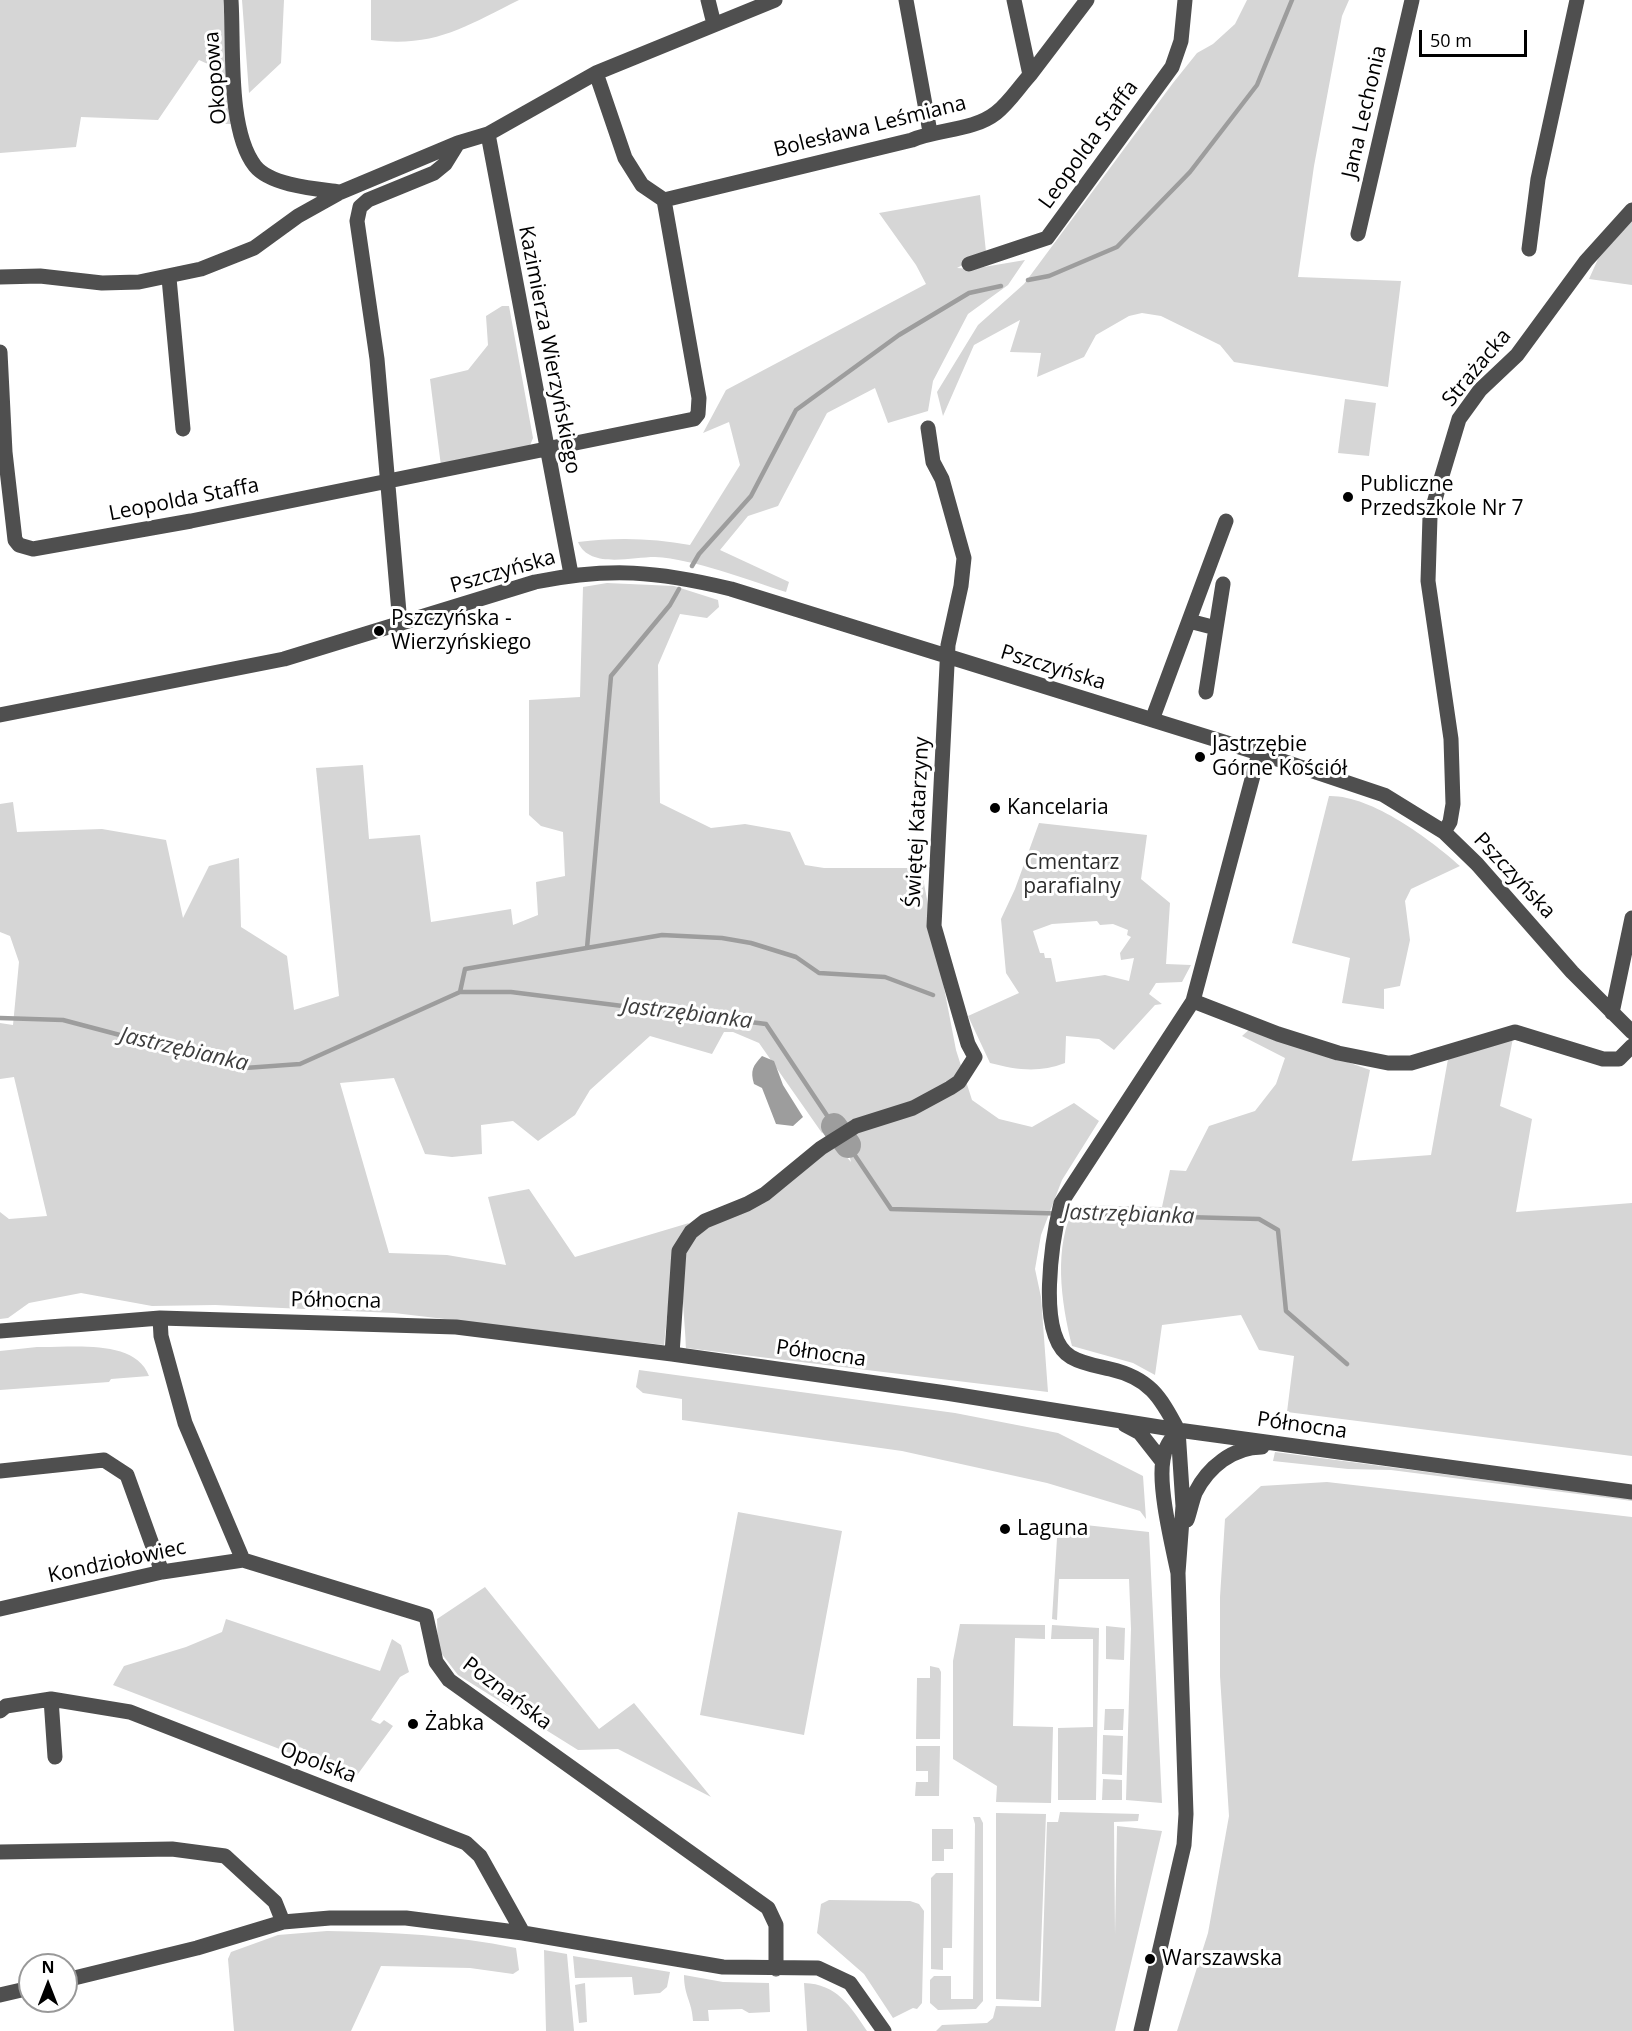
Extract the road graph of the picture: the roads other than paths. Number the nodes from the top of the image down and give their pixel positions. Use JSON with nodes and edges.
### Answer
{"nodes":[{"id":1,"x":231,"y":0,"type":"edge"},
{"id":2,"x":708,"y":0,"type":"edge"},
{"id":3,"x":775,"y":0,"type":"edge"},
{"id":4,"x":906,"y":0,"type":"edge"},
{"id":5,"x":1014,"y":0,"type":"edge"},
{"id":6,"x":1087,"y":0,"type":"edge"},
{"id":7,"x":1185,"y":0,"type":"edge"},
{"id":8,"x":1412,"y":0,"type":"edge"},
{"id":9,"x":1577,"y":0,"type":"edge"},
{"id":10,"x":714,"y":24,"type":"junction"},
{"id":11,"x":596,"y":73,"type":"junction"},
{"id":12,"x":1030,"y":75,"type":"junction"},
{"id":13,"x":930,"y":132,"type":"junction"},
{"id":14,"x":488,"y":134,"type":"junction"},
{"id":15,"x":458,"y":143,"type":"junction"},
{"id":16,"x":341,"y":192,"type":"junction"},
{"id":17,"x":664,"y":200,"type":"junction"},
{"id":18,"x":1632,"y":210,"type":"edge"},
{"id":19,"x":1358,"y":234,"type":"dead end"},
{"id":20,"x":1529,"y":249,"type":"dead end"},
{"id":21,"x":969,"y":264,"type":"dead end"},
{"id":22,"x":0,"y":277,"type":"edge"},
{"id":23,"x":169,"y":278,"type":"junction"},
{"id":24,"x":0,"y":352,"type":"edge"},
{"id":25,"x":928,"y":428,"type":"dead end"},
{"id":26,"x":183,"y":429,"type":"dead end"},
{"id":27,"x":547,"y":450,"type":"junction"},
{"id":28,"x":2,"y":452,"type":"edge"},
{"id":29,"x":388,"y":481,"type":"junction"},
{"id":30,"x":1227,"y":521,"type":"dead end"},
{"id":31,"x":571,"y":574,"type":"junction"},
{"id":32,"x":1223,"y":584,"type":"dead end"},
{"id":33,"x":1189,"y":621,"type":"junction"},
{"id":34,"x":400,"y":624,"type":"junction"},
{"id":35,"x":1216,"y":628,"type":"junction"},
{"id":36,"x":948,"y":657,"type":"junction"},
{"id":37,"x":1206,"y":693,"type":"dead end"},
{"id":38,"x":0,"y":715,"type":"edge"},
{"id":39,"x":1152,"y":720,"type":"junction"},
{"id":40,"x":1259,"y":753,"type":"junction"},
{"id":41,"x":1447,"y":827,"type":"junction"},
{"id":42,"x":1632,"y":918,"type":"edge"},
{"id":43,"x":1193,"y":1001,"type":"junction"},
{"id":44,"x":1612,"y":1013,"type":"junction"},
{"id":45,"x":1632,"y":1032,"type":"edge"},
{"id":46,"x":1632,"y":1046,"type":"edge"},
{"id":47,"x":160,"y":1318,"type":"junction"},
{"id":48,"x":0,"y":1331,"type":"edge"},
{"id":49,"x":672,"y":1354,"type":"junction"},
{"id":50,"x":1118,"y":1420,"type":"junction"},
{"id":51,"x":1178,"y":1430,"type":"junction"},
{"id":52,"x":1292,"y":1446,"type":"junction"},
{"id":53,"x":1162,"y":1461,"type":"junction"},
{"id":54,"x":0,"y":1471,"type":"edge"},
{"id":55,"x":1632,"y":1492,"type":"edge"},
{"id":56,"x":1180,"y":1537,"type":"junction"},
{"id":57,"x":243,"y":1560,"type":"junction"},
{"id":58,"x":162,"y":1572,"type":"junction"},
{"id":59,"x":1178,"y":1573,"type":"junction"},
{"id":60,"x":0,"y":1609,"type":"edge"},
{"id":61,"x":51,"y":1699,"type":"junction"},
{"id":62,"x":0,"y":1711,"type":"edge"},
{"id":63,"x":55,"y":1757,"type":"dead end"},
{"id":64,"x":0,"y":1852,"type":"edge"},
{"id":65,"x":283,"y":1922,"type":"junction"},
{"id":66,"x":523,"y":1933,"type":"junction"},
{"id":67,"x":776,"y":1969,"type":"junction"},
{"id":68,"x":78,"y":1977,"type":"edge"},
{"id":69,"x":18,"y":1991,"type":"edge"},
{"id":70,"x":0,"y":1995,"type":"edge"},
{"id":71,"x":884,"y":2031,"type":"edge"},
{"id":72,"x":1141,"y":2031,"type":"edge"}],
"edges":[{"from":1,"to":16,"type":"street","name":"Okopowa"},
{"from":2,"to":10,"type":"street"},
{"from":3,"to":10,"type":"street"},
{"from":4,"to":13,"type":"street"},
{"from":5,"to":12,"type":"street"},
{"from":6,"to":12,"type":"street","name":"Bolesława Leśmiana"},
{"from":7,"to":21,"type":"street","name":"Leopolda Staffa"},
{"from":8,"to":19,"type":"street","name":"Jana Lechonia"},
{"from":9,"to":20,"type":"street"},
{"from":10,"to":11,"type":"street"},
{"from":11,"to":14,"type":"street"},
{"from":11,"to":17,"type":"street"},
{"from":12,"to":13,"type":"street","name":"Bolesława Leśmiana"},
{"from":13,"to":17,"type":"street","name":"Bolesława Leśmiana"},
{"from":14,"to":15,"type":"street"},
{"from":14,"to":27,"type":"street","name":"Kazimierza Wierzyńskiego"},
{"from":15,"to":16,"type":"street"},
{"from":15,"to":29,"type":"street"},
{"from":16,"to":23,"type":"street"},
{"from":17,"to":27,"type":"street"},
{"from":18,"to":41,"type":"street","name":"Strażacka"},
{"from":22,"to":23,"type":"street"},
{"from":23,"to":26,"type":"street"},
{"from":24,"to":28,"type":"street","name":"Leopolda Staffa"},
{"from":25,"to":36,"type":"street"},
{"from":27,"to":29,"type":"street","name":"Leopolda Staffa"},
{"from":27,"to":31,"type":"street","name":"Kazimierza Wierzyńskiego"},
{"from":28,"to":29,"type":"street","name":"Leopolda Staffa"},
{"from":29,"to":34,"type":"street"},
{"from":30,"to":33,"type":"street"},
{"from":31,"to":34,"type":"street","name":"Pszczyńska"},
{"from":31,"to":36,"type":"street","name":"Pszczyńska"},
{"from":32,"to":35,"type":"street"},
{"from":33,"to":35,"type":"street"},
{"from":33,"to":39,"type":"street"},
{"from":34,"to":38,"type":"street","name":"Pszczyńska"},
{"from":35,"to":37,"type":"street"},
{"from":36,"to":39,"type":"street","name":"Pszczyńska"},
{"from":36,"to":49,"type":"street","name":"Świętej Katarzyny"},
{"from":39,"to":40,"type":"street","name":"Pszczyńska"},
{"from":40,"to":41,"type":"street","name":"Pszczyńska"},
{"from":40,"to":43,"type":"street"},
{"from":41,"to":44,"type":"street","name":"Pszczyńska"},
{"from":42,"to":44,"type":"street"},
{"from":43,"to":46,"type":"street"},
{"from":43,"to":51,"type":"street"},
{"from":44,"to":45,"type":"street","name":"Pszczyńska"},
{"from":47,"to":48,"type":"street","name":"Północna"},
{"from":47,"to":49,"type":"street","name":"Północna"},
{"from":47,"to":57,"type":"street"},
{"from":49,"to":50,"type":"street","name":"Północna"},
{"from":50,"to":51,"type":"street","name":"Północna"},
{"from":50,"to":53,"type":"street"},
{"from":51,"to":52,"type":"street","name":"Północna"},
{"from":51,"to":53,"type":"street"},
{"from":51,"to":56,"type":"street"},
{"from":52,"to":55,"type":"street","name":"Północna"},
{"from":52,"to":56,"type":"street"},
{"from":53,"to":59,"type":"street"},
{"from":54,"to":58,"type":"street"},
{"from":56,"to":59,"type":"street"},
{"from":57,"to":58,"type":"street","name":"Kondziołowiec"},
{"from":57,"to":67,"type":"street","name":"Poznańska"},
{"from":58,"to":60,"type":"street","name":"Kondziołowiec"},
{"from":59,"to":72,"type":"street"},
{"from":61,"to":62,"type":"street","name":"Opolska"},
{"from":61,"to":63,"type":"street"},
{"from":61,"to":66,"type":"street","name":"Opolska"},
{"from":64,"to":65,"type":"street"},
{"from":65,"to":66,"type":"street"},
{"from":65,"to":68,"type":"street"},
{"from":66,"to":67,"type":"street"},
{"from":67,"to":71,"type":"street"},
{"from":69,"to":70,"type":"street"}]}
